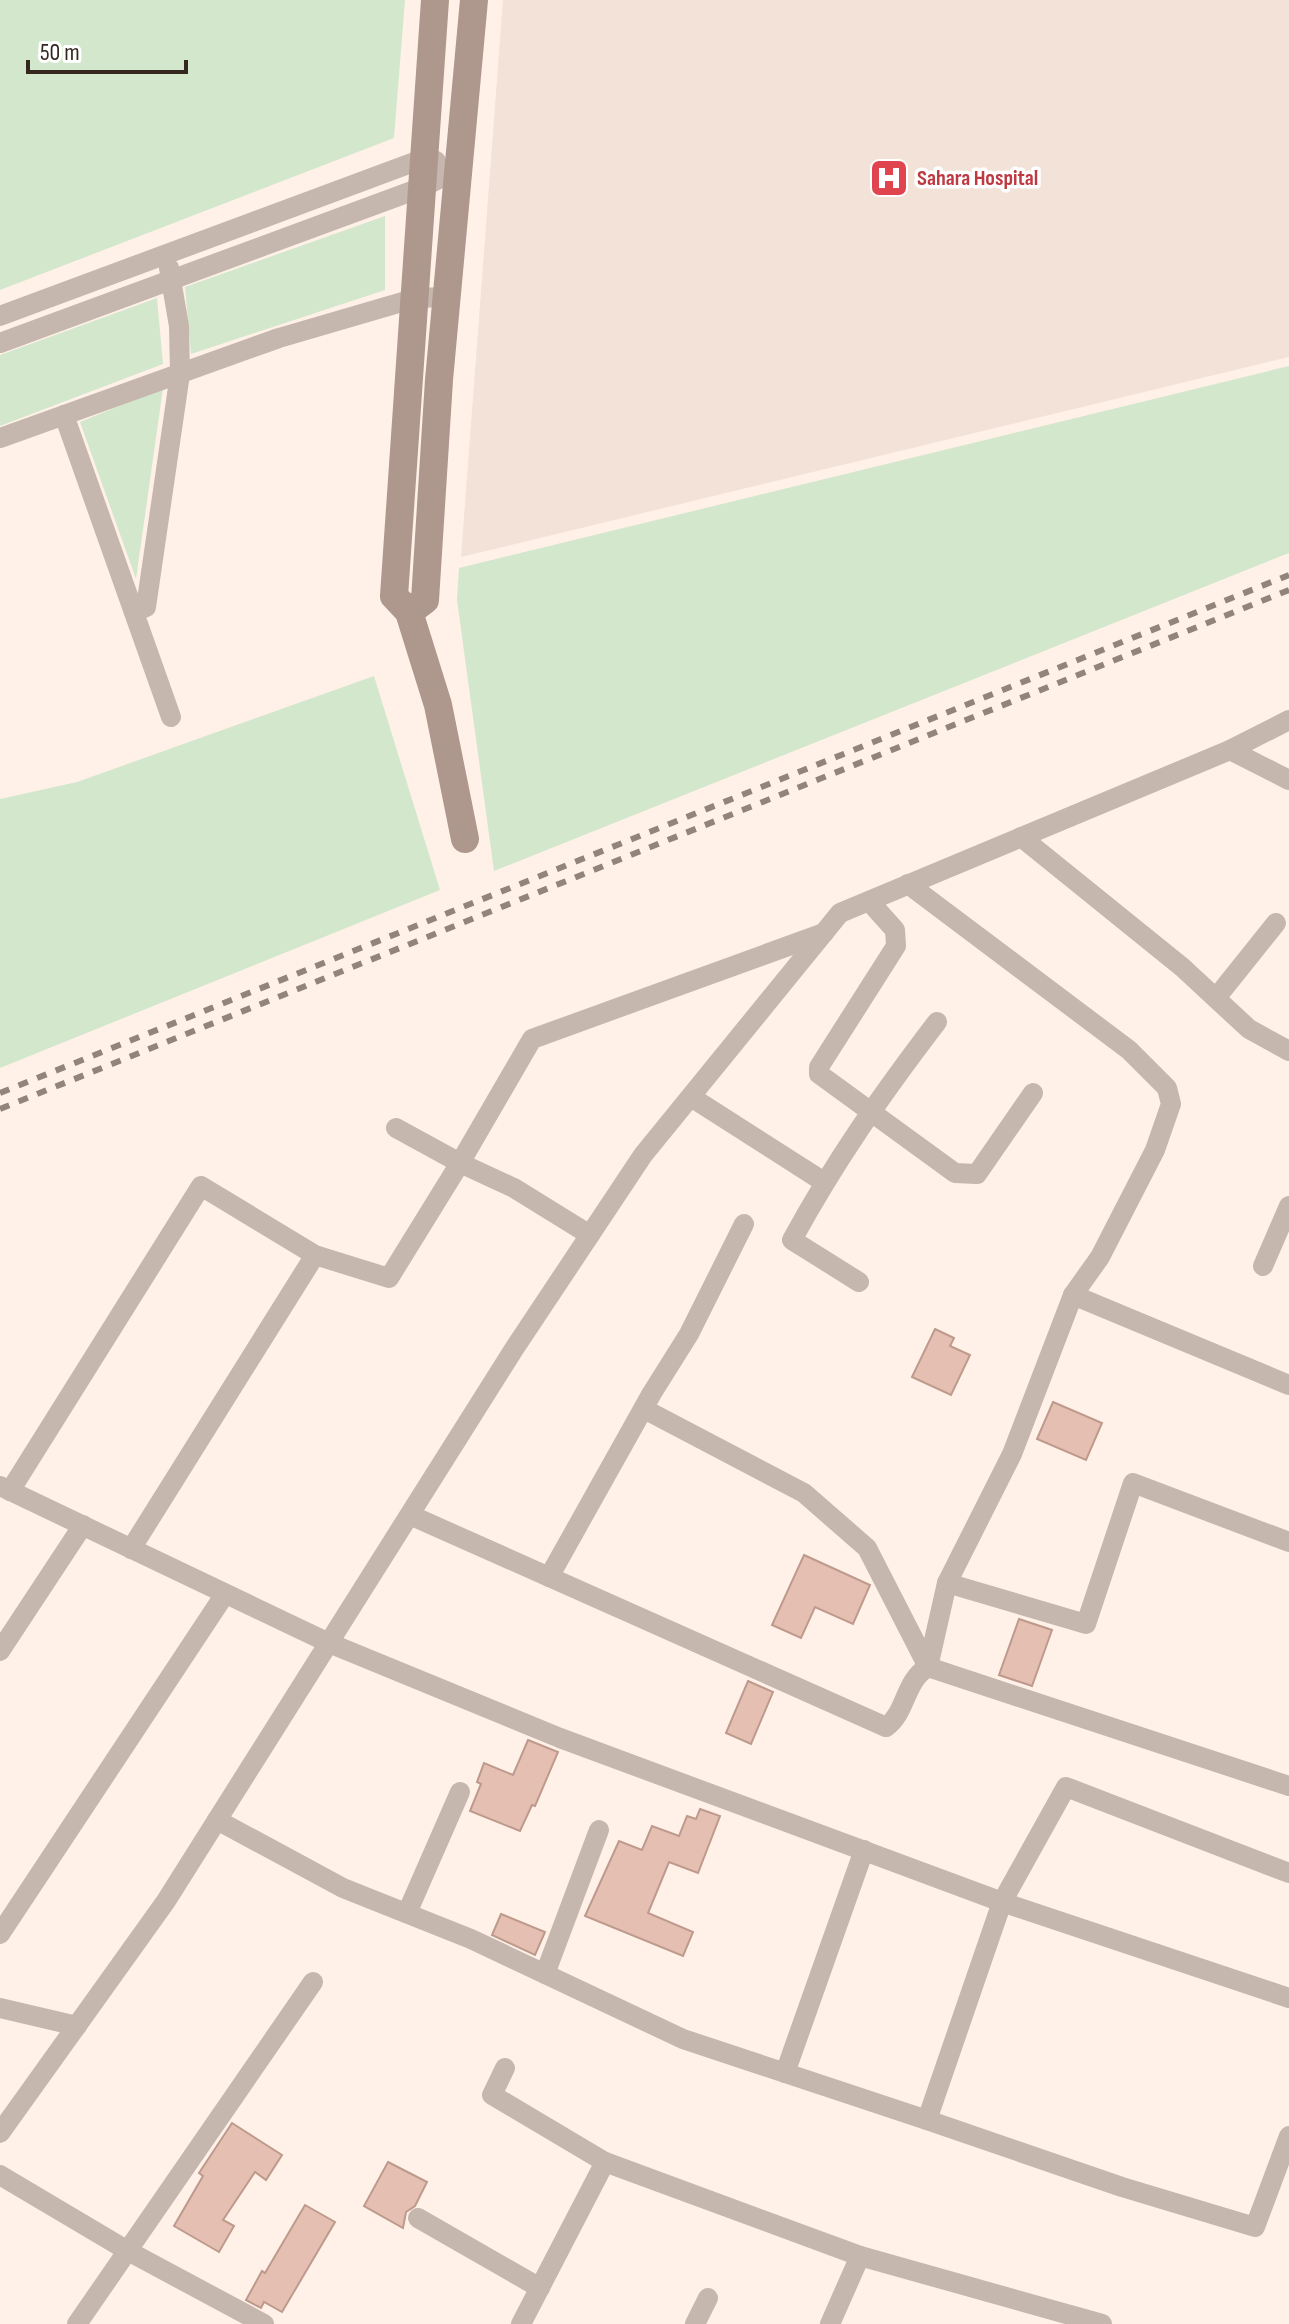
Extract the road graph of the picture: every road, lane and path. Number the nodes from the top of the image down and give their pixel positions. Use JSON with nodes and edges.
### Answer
{"nodes":[{"id":1,"x":435,"y":0,"type":"edge"},
{"id":2,"x":474,"y":0,"type":"edge"},
{"id":3,"x":425,"y":158,"type":"junction"},
{"id":4,"x":458,"y":169,"type":"junction"},
{"id":5,"x":423,"y":187,"type":"junction"},
{"id":6,"x":167,"y":254,"type":"junction"},
{"id":7,"x":172,"y":279,"type":"junction"},
{"id":8,"x":447,"y":297,"type":"junction"},
{"id":9,"x":416,"y":298,"type":"junction"},
{"id":10,"x":0,"y":316,"type":"edge"},
{"id":11,"x":0,"y":343,"type":"edge"},
{"id":12,"x":180,"y":374,"type":"junction"},
{"id":13,"x":64,"y":415,"type":"junction"},
{"id":14,"x":0,"y":438,"type":"edge"},
{"id":15,"x":134,"y":612,"type":"junction"},
{"id":16,"x":409,"y":612,"type":"junction"},
{"id":17,"x":171,"y":717,"type":"dead end"},
{"id":18,"x":1289,"y":720,"type":"edge"},
{"id":19,"x":1230,"y":750,"type":"junction"},
{"id":20,"x":1289,"y":780,"type":"edge"},
{"id":21,"x":1021,"y":837,"type":"junction"},
{"id":22,"x":465,"y":839,"type":"dead end"},
{"id":23,"x":908,"y":884,"type":"junction"},
{"id":24,"x":869,"y":901,"type":"junction"},
{"id":25,"x":1276,"y":923,"type":"dead end"},
{"id":26,"x":824,"y":933,"type":"junction"},
{"id":27,"x":1216,"y":998,"type":"junction"},
{"id":28,"x":937,"y":1022,"type":"dead end"},
{"id":29,"x":1289,"y":1051,"type":"edge"},
{"id":30,"x":1033,"y":1093,"type":"dead end"},
{"id":31,"x":691,"y":1097,"type":"junction"},
{"id":32,"x":870,"y":1111,"type":"junction"},
{"id":33,"x":396,"y":1128,"type":"dead end"},
{"id":34,"x":460,"y":1163,"type":"junction"},
{"id":35,"x":824,"y":1182,"type":"junction"},
{"id":36,"x":1289,"y":1206,"type":"edge"},
{"id":37,"x":744,"y":1224,"type":"dead end"},
{"id":38,"x":590,"y":1235,"type":"junction"},
{"id":39,"x":315,"y":1255,"type":"junction"},
{"id":40,"x":1263,"y":1266,"type":"dead end"},
{"id":41,"x":859,"y":1282,"type":"dead end"},
{"id":42,"x":1073,"y":1295,"type":"junction"},
{"id":43,"x":1289,"y":1385,"type":"edge"},
{"id":44,"x":644,"y":1409,"type":"junction"},
{"id":45,"x":5,"y":1488,"type":"edge"},
{"id":46,"x":410,"y":1515,"type":"junction"},
{"id":47,"x":83,"y":1525,"type":"junction"},
{"id":48,"x":1289,"y":1542,"type":"edge"},
{"id":49,"x":131,"y":1549,"type":"junction"},
{"id":50,"x":549,"y":1577,"type":"junction"},
{"id":51,"x":947,"y":1583,"type":"junction"},
{"id":52,"x":225,"y":1594,"type":"junction"},
{"id":53,"x":329,"y":1643,"type":"junction"},
{"id":54,"x":0,"y":1651,"type":"edge"},
{"id":55,"x":928,"y":1667,"type":"junction"},
{"id":56,"x":1289,"y":1786,"type":"edge"},
{"id":57,"x":460,"y":1792,"type":"dead end"},
{"id":58,"x":217,"y":1820,"type":"junction"},
{"id":59,"x":599,"y":1830,"type":"dead end"},
{"id":60,"x":864,"y":1850,"type":"junction"},
{"id":61,"x":1289,"y":1873,"type":"edge"},
{"id":62,"x":1002,"y":1902,"type":"junction"},
{"id":63,"x":407,"y":1913,"type":"junction"},
{"id":64,"x":0,"y":1934,"type":"edge"},
{"id":65,"x":545,"y":1974,"type":"junction"},
{"id":66,"x":313,"y":1982,"type":"dead end"},
{"id":67,"x":1289,"y":1998,"type":"edge"},
{"id":68,"x":0,"y":2008,"type":"edge"},
{"id":69,"x":77,"y":2026,"type":"junction"},
{"id":70,"x":505,"y":2068,"type":"dead end"},
{"id":71,"x":785,"y":2073,"type":"junction"},
{"id":72,"x":927,"y":2120,"type":"junction"},
{"id":73,"x":0,"y":2133,"type":"edge"},
{"id":74,"x":1289,"y":2136,"type":"edge"},
{"id":75,"x":605,"y":2162,"type":"junction"},
{"id":76,"x":0,"y":2175,"type":"edge"},
{"id":77,"x":418,"y":2218,"type":"dead end"},
{"id":78,"x":128,"y":2251,"type":"junction"},
{"id":79,"x":860,"y":2256,"type":"junction"},
{"id":80,"x":540,"y":2288,"type":"junction"},
{"id":81,"x":708,"y":2298,"type":"dead end"},
{"id":82,"x":77,"y":2324,"type":"edge"},
{"id":83,"x":264,"y":2324,"type":"edge"},
{"id":84,"x":521,"y":2324,"type":"edge"},
{"id":85,"x":695,"y":2324,"type":"edge"},
{"id":86,"x":830,"y":2324,"type":"edge"},
{"id":87,"x":1102,"y":2324,"type":"edge"}],
"edges":[{"from":1,"to":3,"type":"street"},
{"from":2,"to":4,"type":"street"},
{"from":3,"to":4,"type":"street"},
{"from":3,"to":5,"type":"street"},
{"from":3,"to":6,"type":"street"},
{"from":4,"to":5,"type":"street"},
{"from":4,"to":8,"type":"street"},
{"from":5,"to":7,"type":"street"},
{"from":5,"to":9,"type":"street"},
{"from":6,"to":7,"type":"street"},
{"from":6,"to":10,"type":"street"},
{"from":7,"to":11,"type":"street"},
{"from":7,"to":12,"type":"street"},
{"from":8,"to":9,"type":"street"},
{"from":8,"to":16,"type":"street"},
{"from":9,"to":12,"type":"street"},
{"from":9,"to":16,"type":"street"},
{"from":12,"to":13,"type":"street"},
{"from":12,"to":15,"type":"street"},
{"from":13,"to":14,"type":"street"},
{"from":13,"to":15,"type":"street"},
{"from":15,"to":17,"type":"street"},
{"from":16,"to":22,"type":"street"},
{"from":18,"to":19,"type":"street"},
{"from":19,"to":20,"type":"street"},
{"from":19,"to":21,"type":"street"},
{"from":21,"to":23,"type":"street"},
{"from":21,"to":27,"type":"street"},
{"from":23,"to":24,"type":"street"},
{"from":23,"to":42,"type":"street"},
{"from":24,"to":26,"type":"street"},
{"from":24,"to":32,"type":"street"},
{"from":25,"to":27,"type":"street"},
{"from":26,"to":31,"type":"street"},
{"from":26,"to":34,"type":"street"},
{"from":27,"to":29,"type":"street"},
{"from":28,"to":32,"type":"street"},
{"from":30,"to":32,"type":"street"},
{"from":31,"to":35,"type":"street"},
{"from":31,"to":38,"type":"street"},
{"from":32,"to":35,"type":"street"},
{"from":33,"to":34,"type":"street"},
{"from":34,"to":38,"type":"street"},
{"from":34,"to":39,"type":"street"},
{"from":35,"to":41,"type":"street"},
{"from":36,"to":40,"type":"street"},
{"from":37,"to":44,"type":"street"},
{"from":38,"to":46,"type":"street"},
{"from":39,"to":45,"type":"street"},
{"from":39,"to":49,"type":"street"},
{"from":42,"to":43,"type":"street"},
{"from":42,"to":51,"type":"street"},
{"from":44,"to":50,"type":"street"},
{"from":44,"to":55,"type":"street"},
{"from":45,"to":47,"type":"street"},
{"from":46,"to":50,"type":"street"},
{"from":46,"to":53,"type":"street"},
{"from":47,"to":49,"type":"street"},
{"from":47,"to":54,"type":"street"},
{"from":48,"to":51,"type":"street"},
{"from":49,"to":52,"type":"street"},
{"from":50,"to":55,"type":"street"},
{"from":51,"to":55,"type":"street"},
{"from":52,"to":53,"type":"street"},
{"from":52,"to":64,"type":"street"},
{"from":53,"to":58,"type":"street"},
{"from":53,"to":60,"type":"street"},
{"from":55,"to":56,"type":"street"},
{"from":57,"to":63,"type":"street"},
{"from":58,"to":63,"type":"street"},
{"from":58,"to":69,"type":"street"},
{"from":59,"to":65,"type":"street"},
{"from":60,"to":62,"type":"street"},
{"from":60,"to":71,"type":"street"},
{"from":61,"to":62,"type":"street"},
{"from":62,"to":67,"type":"street"},
{"from":62,"to":72,"type":"street"},
{"from":63,"to":65,"type":"street"},
{"from":65,"to":71,"type":"street"},
{"from":66,"to":78,"type":"street"},
{"from":68,"to":69,"type":"street"},
{"from":69,"to":73,"type":"street"},
{"from":70,"to":75,"type":"street"},
{"from":71,"to":72,"type":"street"},
{"from":72,"to":74,"type":"street"},
{"from":75,"to":79,"type":"street"},
{"from":75,"to":80,"type":"street"},
{"from":76,"to":78,"type":"street"},
{"from":77,"to":80,"type":"street"},
{"from":78,"to":82,"type":"street"},
{"from":78,"to":83,"type":"street"},
{"from":79,"to":86,"type":"street"},
{"from":79,"to":87,"type":"street"},
{"from":80,"to":84,"type":"street"},
{"from":81,"to":85,"type":"street"}]}
